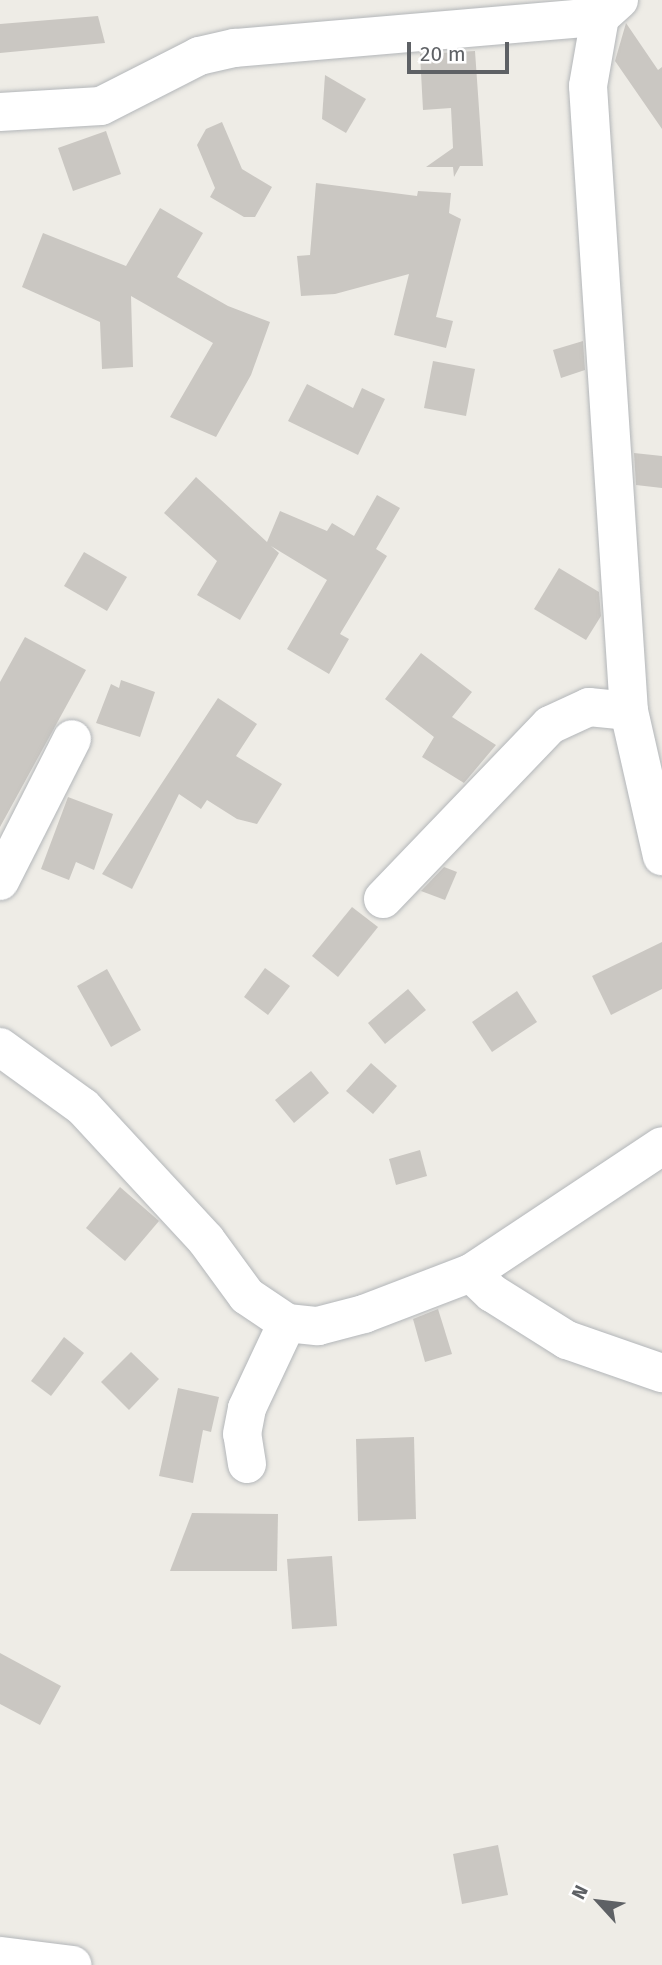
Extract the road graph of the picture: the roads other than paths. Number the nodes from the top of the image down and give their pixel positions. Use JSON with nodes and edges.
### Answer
{"nodes":[{"id":1,"x":610,"y":8,"type":"edge"},
{"id":2,"x":0,"y":112,"type":"edge"},
{"id":3,"x":629,"y":711,"type":"junction"},
{"id":4,"x":72,"y":738,"type":"dead end"},
{"id":5,"x":662,"y":856,"type":"edge"},
{"id":6,"x":0,"y":881,"type":"edge"},
{"id":7,"x":383,"y":899,"type":"dead end"},
{"id":8,"x":0,"y":1047,"type":"edge"},
{"id":9,"x":662,"y":1146,"type":"edge"},
{"id":10,"x":471,"y":1273,"type":"junction"},
{"id":11,"x":288,"y":1323,"type":"junction"},
{"id":12,"x":662,"y":1373,"type":"edge"},
{"id":13,"x":247,"y":1464,"type":"dead end"},
{"id":14,"x":0,"y":1956,"type":"edge"},
{"id":15,"x":72,"y":1965,"type":"edge"}],
"edges":[{"from":1,"to":2,"type":"street"},
{"from":1,"to":3,"type":"street"},
{"from":3,"to":5,"type":"street"},
{"from":3,"to":7,"type":"street"},
{"from":4,"to":6,"type":"street"},
{"from":8,"to":11,"type":"street"},
{"from":9,"to":10,"type":"street"},
{"from":10,"to":11,"type":"street"},
{"from":10,"to":12,"type":"street"},
{"from":11,"to":13,"type":"street"},
{"from":14,"to":15,"type":"street"}]}
